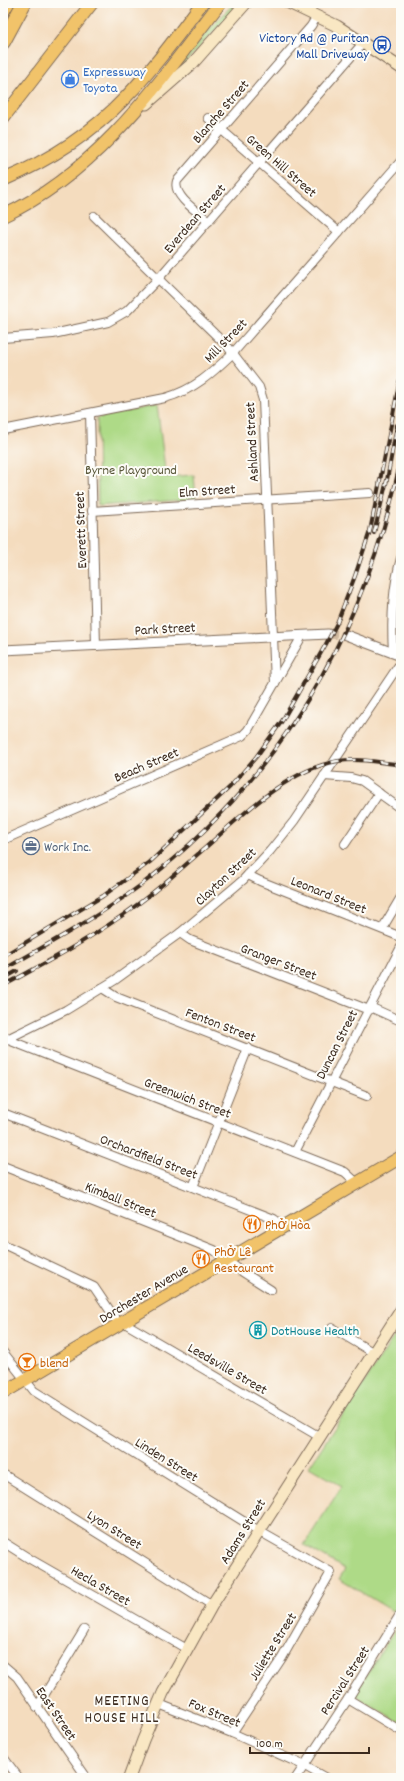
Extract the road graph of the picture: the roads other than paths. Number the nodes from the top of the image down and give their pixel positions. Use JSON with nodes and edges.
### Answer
{"nodes":[{"id":1,"x":7,"y":3,"type":"edge"},
{"id":2,"x":17,"y":3,"type":"edge"},
{"id":3,"x":24,"y":3,"type":"edge"},
{"id":4,"x":92,"y":3,"type":"edge"},
{"id":5,"x":202,"y":3,"type":"edge"},
{"id":6,"x":220,"y":3,"type":"edge"},
{"id":7,"x":246,"y":3,"type":"edge"},
{"id":8,"x":289,"y":3,"type":"edge"},
{"id":9,"x":3,"y":10,"type":"edge"},
{"id":10,"x":317,"y":16,"type":"junction"},
{"id":11,"x":3,"y":28,"type":"edge"},
{"id":12,"x":3,"y":42,"type":"edge"},
{"id":13,"x":363,"y":43,"type":"junction"},
{"id":14,"x":401,"y":68,"type":"edge"},
{"id":15,"x":133,"y":115,"type":"junction"},
{"id":16,"x":3,"y":118,"type":"edge"},
{"id":17,"x":208,"y":118,"type":"dead end"},
{"id":18,"x":221,"y":130,"type":"junction"},
{"id":19,"x":401,"y":161,"type":"edge"},
{"id":20,"x":260,"y":163,"type":"junction"},
{"id":21,"x":3,"y":180,"type":"edge"},
{"id":22,"x":3,"y":216,"type":"edge"},
{"id":23,"x":94,"y":216,"type":"dead end"},
{"id":24,"x":209,"y":221,"type":"junction"},
{"id":25,"x":339,"y":232,"type":"junction"},
{"id":26,"x":158,"y":279,"type":"junction"},
{"id":27,"x":3,"y":338,"type":"edge"},
{"id":28,"x":233,"y":353,"type":"junction"},
{"id":29,"x":90,"y":413,"type":"junction"},
{"id":30,"x":3,"y":430,"type":"edge"},
{"id":31,"x":370,"y":493,"type":"dead end"},
{"id":32,"x":267,"y":499,"type":"junction"},
{"id":33,"x":92,"y":511,"type":"junction"},
{"id":34,"x":401,"y":558,"type":"edge"},
{"id":35,"x":328,"y":634,"type":"tunnel mouth"},
{"id":36,"x":346,"y":635,"type":"tunnel mouth"},
{"id":37,"x":302,"y":636,"type":"junction"},
{"id":38,"x":273,"y":638,"type":"junction"},
{"id":39,"x":96,"y":646,"type":"junction"},
{"id":40,"x":3,"y":650,"type":"edge"},
{"id":41,"x":397,"y":654,"type":"edge"},
{"id":42,"x":401,"y":662,"type":"edge"},
{"id":43,"x":275,"y":683,"type":"junction"},
{"id":44,"x":324,"y":776,"type":"junction"},
{"id":45,"x":379,"y":793,"type":"junction"},
{"id":46,"x":401,"y":809,"type":"edge"},
{"id":47,"x":3,"y":840,"type":"edge"},
{"id":48,"x":345,"y":844,"type":"dead end"},
{"id":49,"x":248,"y":874,"type":"junction"},
{"id":50,"x":401,"y":897,"type":"edge"},
{"id":51,"x":382,"y":929,"type":"junction"},
{"id":52,"x":180,"y":933,"type":"junction"},
{"id":53,"x":401,"y":937,"type":"edge"},
{"id":54,"x":401,"y":948,"type":"edge"},
{"id":55,"x":102,"y":988,"type":"junction"},
{"id":56,"x":369,"y":1008,"type":"junction"},
{"id":57,"x":401,"y":1021,"type":"edge"},
{"id":58,"x":5,"y":1040,"type":"edge"},
{"id":59,"x":248,"y":1048,"type":"junction"},
{"id":60,"x":332,"y":1081,"type":"junction"},
{"id":61,"x":367,"y":1096,"type":"dead end"},
{"id":62,"x":3,"y":1113,"type":"edge"},
{"id":63,"x":218,"y":1122,"type":"junction"},
{"id":64,"x":295,"y":1152,"type":"junction"},
{"id":65,"x":401,"y":1157,"type":"edge"},
{"id":66,"x":3,"y":1166,"type":"edge"},
{"id":67,"x":357,"y":1183,"type":"junction"},
{"id":68,"x":193,"y":1187,"type":"junction"},
{"id":69,"x":284,"y":1226,"type":"junction"},
{"id":70,"x":3,"y":1244,"type":"edge"},
{"id":71,"x":227,"y":1260,"type":"junction"},
{"id":72,"x":271,"y":1290,"type":"dead end"},
{"id":73,"x":401,"y":1310,"type":"edge"},
{"id":74,"x":121,"y":1323,"type":"junction"},
{"id":75,"x":332,"y":1328,"type":"dead end"},
{"id":76,"x":3,"y":1352,"type":"edge"},
{"id":77,"x":374,"y":1353,"type":"junction"},
{"id":78,"x":24,"y":1380,"type":"junction"},
{"id":79,"x":3,"y":1393,"type":"edge"},
{"id":80,"x":320,"y":1437,"type":"junction"},
{"id":81,"x":3,"y":1474,"type":"edge"},
{"id":82,"x":259,"y":1531,"type":"junction"},
{"id":83,"x":3,"y":1542,"type":"edge"},
{"id":84,"x":331,"y":1572,"type":"joint"},
{"id":85,"x":212,"y":1605,"type":"junction"},
{"id":86,"x":399,"y":1616,"type":"dead end"},
{"id":87,"x":84,"y":1630,"type":"dead end"},
{"id":88,"x":187,"y":1649,"type":"junction"},
{"id":89,"x":3,"y":1665,"type":"edge"},
{"id":90,"x":348,"y":1699,"type":"junction"},
{"id":91,"x":159,"y":1704,"type":"junction"},
{"id":92,"x":37,"y":1707,"type":"junction"},
{"id":93,"x":401,"y":1731,"type":"edge"},
{"id":94,"x":232,"y":1733,"type":"junction"},
{"id":95,"x":3,"y":1758,"type":"edge"},
{"id":96,"x":303,"y":1765,"type":"junction"},
{"id":97,"x":19,"y":1778,"type":"edge"},
{"id":98,"x":87,"y":1778,"type":"edge"},
{"id":99,"x":129,"y":1778,"type":"edge"},
{"id":100,"x":296,"y":1778,"type":"edge"},
{"id":101,"x":326,"y":1778,"type":"edge"}],
"edges":[{"from":1,"to":9,"type":"highway"},
{"from":2,"to":11,"type":"highway"},
{"from":3,"to":12,"type":"highway"},
{"from":4,"to":16,"type":"main road"},
{"from":5,"to":21,"type":"main road"},
{"from":6,"to":15,"type":"main road"},
{"from":7,"to":15,"type":"main road"},
{"from":8,"to":10,"type":"main road"},
{"from":10,"to":13,"type":"main road"},
{"from":10,"to":18,"type":"street","name":"Blanche Street"},
{"from":13,"to":14,"type":"main road"},
{"from":13,"to":20,"type":"street","name":"Everdean Street"},
{"from":15,"to":22,"type":"main road"},
{"from":17,"to":18,"type":"street","name":"Green Hill Street"},
{"from":18,"to":20,"type":"street","name":"Green Hill Street"},
{"from":18,"to":24,"type":"street","name":"Blanche Street"},
{"from":19,"to":25,"type":"street","name":"Mill Street"},
{"from":20,"to":24,"type":"street","name":"Everdean Street"},
{"from":20,"to":25,"type":"street","name":"Green Hill Street"},
{"from":23,"to":26,"type":"street","name":"Ashland Street"},
{"from":24,"to":26,"type":"street","name":"Everdean Street"},
{"from":25,"to":28,"type":"street","name":"Mill Street"},
{"from":26,"to":27,"type":"street","name":"Everdean Street"},
{"from":26,"to":28,"type":"street","name":"Ashland Street"},
{"from":28,"to":29,"type":"street","name":"Mill Street"},
{"from":28,"to":32,"type":"street","name":"Ashland Street"},
{"from":29,"to":30,"type":"street","name":"Mill Street"},
{"from":29,"to":33,"type":"street","name":"Everett Street"},
{"from":31,"to":32,"type":"street","name":"Elm Street"},
{"from":32,"to":33,"type":"street","name":"Elm Street"},
{"from":32,"to":38,"type":"street","name":"Ashland Street"},
{"from":33,"to":39,"type":"street","name":"Everett Street"},
{"from":34,"to":41,"type":"street"},
{"from":35,"to":37,"type":"street","name":"Park Street"},
{"from":36,"to":41,"type":"street"},
{"from":37,"to":38,"type":"street","name":"Park Street"},
{"from":37,"to":43,"type":"street","name":"Beach Street"},
{"from":38,"to":39,"type":"street","name":"Park Street"},
{"from":38,"to":43,"type":"street"},
{"from":39,"to":40,"type":"street","name":"Park Street"},
{"from":42,"to":44,"type":"street","name":"Clayton Street"},
{"from":43,"to":47,"type":"street","name":"Beach Street"},
{"from":44,"to":45,"type":"street"},
{"from":44,"to":49,"type":"street","name":"Clayton Street"},
{"from":45,"to":46,"type":"street"},
{"from":45,"to":48,"type":"street"},
{"from":49,"to":51,"type":"street","name":"Leonard Street"},
{"from":49,"to":52,"type":"street","name":"Clayton Street"},
{"from":50,"to":51,"type":"street"},
{"from":51,"to":53,"type":"street","name":"Leonard Street"},
{"from":52,"to":55,"type":"street","name":"Clayton Street"},
{"from":52,"to":56,"type":"street","name":"Granger Street"},
{"from":54,"to":56,"type":"street","name":"Duncan Street"},
{"from":55,"to":58,"type":"street","name":"Clayton Street"},
{"from":55,"to":59,"type":"street","name":"Fenton Street"},
{"from":56,"to":57,"type":"street","name":"Granger Street"},
{"from":56,"to":60,"type":"street","name":"Duncan Street"},
{"from":58,"to":63,"type":"street","name":"Greenwich Street"},
{"from":59,"to":60,"type":"street","name":"Fenton Street"},
{"from":59,"to":63,"type":"street"},
{"from":60,"to":61,"type":"street","name":"Fenton Street"},
{"from":60,"to":64,"type":"street","name":"Duncan Street"},
{"from":62,"to":68,"type":"street","name":"Orchardfield Street"},
{"from":63,"to":64,"type":"street","name":"Greenwich Street"},
{"from":63,"to":68,"type":"street"},
{"from":64,"to":67,"type":"street","name":"Greenwich Street"},
{"from":65,"to":67,"type":"main road","name":"Dorchester Avenue"},
{"from":66,"to":71,"type":"street","name":"Kimball Street"},
{"from":67,"to":69,"type":"main road","name":"Dorchester Avenue"},
{"from":68,"to":69,"type":"street","name":"Orchardfield Street"},
{"from":69,"to":71,"type":"main road","name":"Dorchester Avenue"},
{"from":70,"to":74,"type":"street"},
{"from":71,"to":72,"type":"street","name":"Kimball Street"},
{"from":71,"to":74,"type":"main road","name":"Dorchester Avenue"},
{"from":73,"to":77,"type":"main road","name":"Adams Street"},
{"from":74,"to":78,"type":"main road","name":"Dorchester Avenue"},
{"from":74,"to":80,"type":"street","name":"Leedsville Street"},
{"from":75,"to":77,"type":"street"},
{"from":76,"to":78,"type":"street","name":"Linden Street"},
{"from":77,"to":80,"type":"main road","name":"Adams Street"},
{"from":78,"to":79,"type":"main road","name":"Dorchester Avenue"},
{"from":78,"to":82,"type":"street","name":"Linden Street"},
{"from":80,"to":82,"type":"main road","name":"Adams Street"},
{"from":81,"to":85,"type":"street","name":"Lyon Street"},
{"from":82,"to":84,"type":"street","name":"Linden Street"},
{"from":82,"to":85,"type":"main road","name":"Adams Street"},
{"from":83,"to":88,"type":"street","name":"Hecla Street"},
{"from":84,"to":94,"type":"street","name":"Juliette Street"},
{"from":85,"to":88,"type":"main road","name":"Adams Street"},
{"from":86,"to":90,"type":"street","name":"Percival Street"},
{"from":87,"to":92,"type":"street"},
{"from":88,"to":91,"type":"main road","name":"Adams Street"},
{"from":89,"to":92,"type":"street","name":"East Street"},
{"from":90,"to":93,"type":"street"},
{"from":90,"to":96,"type":"street","name":"Percival Street"},
{"from":91,"to":94,"type":"street","name":"Fox Street"},
{"from":91,"to":99,"type":"main road","name":"Adams Street"},
{"from":92,"to":98,"type":"street","name":"East Street"},
{"from":94,"to":96,"type":"street","name":"Fox Street"},
{"from":95,"to":97,"type":"street"},
{"from":96,"to":100,"type":"street","name":"Percival Street"},
{"from":96,"to":101,"type":"street","name":"Fox Street"}]}
